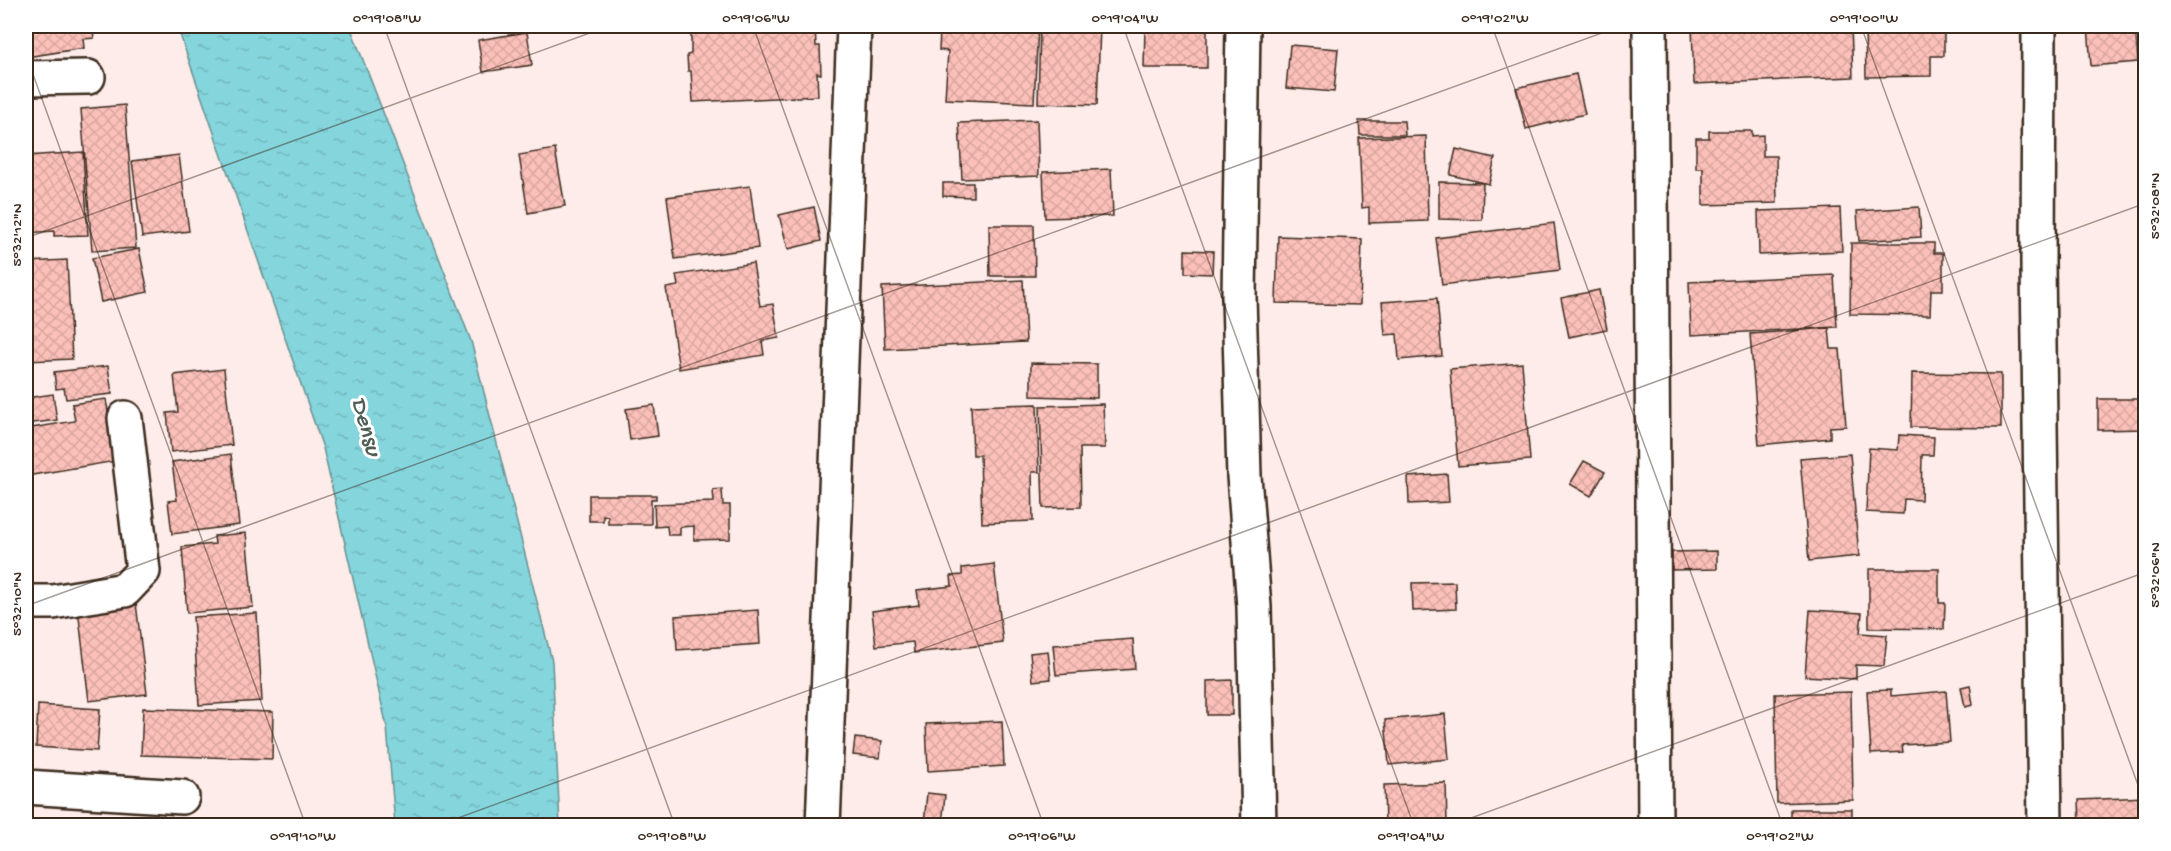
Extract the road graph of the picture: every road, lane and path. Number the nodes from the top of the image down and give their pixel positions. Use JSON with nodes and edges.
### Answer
{"nodes":[{"id":1,"x":854,"y":26,"type":"edge"},
{"id":2,"x":1243,"y":26,"type":"edge"},
{"id":3,"x":1650,"y":26,"type":"edge"},
{"id":4,"x":2040,"y":26,"type":"edge"},
{"id":5,"x":88,"y":77,"type":"dead end"},
{"id":6,"x":26,"y":78,"type":"edge"},
{"id":7,"x":124,"y":418,"type":"dead end"},
{"id":8,"x":26,"y":602,"type":"edge"},
{"id":9,"x":26,"y":788,"type":"edge"},
{"id":10,"x":182,"y":798,"type":"dead end"},
{"id":11,"x":823,"y":825,"type":"edge"},
{"id":12,"x":1259,"y":825,"type":"edge"},
{"id":13,"x":1655,"y":825,"type":"edge"},
{"id":14,"x":2045,"y":825,"type":"edge"}],
"edges":[{"from":1,"to":11,"type":"street"},
{"from":2,"to":12,"type":"street"},
{"from":3,"to":13,"type":"street"},
{"from":4,"to":14,"type":"street"},
{"from":5,"to":6,"type":"street"},
{"from":7,"to":8,"type":"street"},
{"from":9,"to":10,"type":"street"}]}
